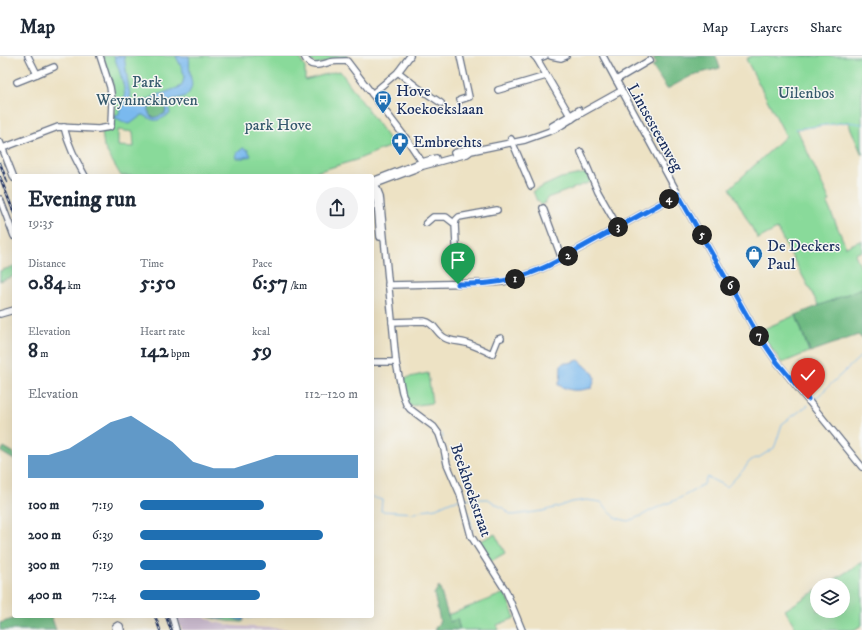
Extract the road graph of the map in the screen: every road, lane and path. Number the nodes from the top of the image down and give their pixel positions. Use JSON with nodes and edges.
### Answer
{"nodes":[{"id":1,"x":28,"y":56,"type":"edge"},
{"id":2,"x":100,"y":56,"type":"edge"},
{"id":3,"x":304,"y":56,"type":"edge"},
{"id":4,"x":352,"y":56,"type":"edge"},
{"id":5,"x":410,"y":56,"type":"edge"},
{"id":6,"x":460,"y":56,"type":"edge"},
{"id":7,"x":545,"y":56,"type":"edge"},
{"id":8,"x":551,"y":56,"type":"edge"},
{"id":9,"x":566,"y":56,"type":"edge"},
{"id":10,"x":603,"y":56,"type":"edge"},
{"id":11,"x":535,"y":58,"type":"edge"},
{"id":12,"x":650,"y":60,"type":"dead end"},
{"id":13,"x":347,"y":62,"type":"junction"},
{"id":14,"x":54,"y":67,"type":"dead end"},
{"id":15,"x":398,"y":72,"type":"junction"},
{"id":16,"x":37,"y":74,"type":"junction"},
{"id":17,"x":546,"y":76,"type":"junction"},
{"id":18,"x":616,"y":80,"type":"junction"},
{"id":19,"x":17,"y":82,"type":"dead end"},
{"id":20,"x":621,"y":89,"type":"junction"},
{"id":21,"x":498,"y":90,"type":"dead end"},
{"id":22,"x":372,"y":94,"type":"junction"},
{"id":23,"x":460,"y":100,"type":"dead end"},
{"id":24,"x":441,"y":103,"type":"dead end"},
{"id":25,"x":571,"y":117,"type":"junction"},
{"id":26,"x":64,"y":127,"type":"junction"},
{"id":27,"x":512,"y":140,"type":"junction"},
{"id":28,"x":1,"y":146,"type":"edge"},
{"id":29,"x":581,"y":152,"type":"dead end"},
{"id":30,"x":423,"y":164,"type":"junction"},
{"id":31,"x":12,"y":174,"type":"edge"},
{"id":32,"x":84,"y":174,"type":"edge"},
{"id":33,"x":374,"y":183,"type":"edge"},
{"id":34,"x":374,"y":185,"type":"edge"},
{"id":35,"x":531,"y":186,"type":"dead end"},
{"id":36,"x":678,"y":194,"type":"junction"},
{"id":37,"x":0,"y":199,"type":"edge"},
{"id":38,"x":543,"y":208,"type":"dead end"},
{"id":39,"x":497,"y":210,"type":"dead end"},
{"id":40,"x":426,"y":223,"type":"dead end"},
{"id":41,"x":455,"y":224,"type":"junction"},
{"id":42,"x":618,"y":227,"type":"junction"},
{"id":43,"x":12,"y":231,"type":"edge"},
{"id":44,"x":562,"y":259,"type":"junction"},
{"id":45,"x":458,"y":284,"type":"junction"},
{"id":46,"x":388,"y":286,"type":"junction"},
{"id":47,"x":12,"y":311,"type":"edge"},
{"id":48,"x":0,"y":314,"type":"edge"},
{"id":49,"x":392,"y":322,"type":"junction"},
{"id":50,"x":501,"y":338,"type":"dead end"},
{"id":51,"x":374,"y":362,"type":"edge"},
{"id":52,"x":396,"y":362,"type":"junction"},
{"id":53,"x":862,"y":467,"type":"edge"},
{"id":54,"x":173,"y":618,"type":"edge"},
{"id":55,"x":116,"y":630,"type":"edge"},
{"id":56,"x":121,"y":630,"type":"edge"},
{"id":57,"x":176,"y":630,"type":"edge"},
{"id":58,"x":522,"y":630,"type":"edge"}],
"edges":[{"from":1,"to":16,"type":"street"},
{"from":2,"to":26,"type":"street"},
{"from":3,"to":13,"type":"street"},
{"from":4,"to":13,"type":"street"},
{"from":5,"to":15,"type":"street"},
{"from":6,"to":23,"type":"street"},
{"from":7,"to":11,"type":"street"},
{"from":8,"to":9,"type":"street"},
{"from":10,"to":18,"type":"street","name":"Lintsesteenweg"},
{"from":11,"to":17,"type":"street"},
{"from":12,"to":18,"type":"street"},
{"from":13,"to":22,"type":"street"},
{"from":14,"to":16,"type":"street"},
{"from":15,"to":22,"type":"street"},
{"from":15,"to":24,"type":"street"},
{"from":16,"to":19,"type":"street"},
{"from":17,"to":21,"type":"street"},
{"from":17,"to":25,"type":"street"},
{"from":18,"to":20,"type":"street","name":"Lintsesteenweg"},
{"from":20,"to":25,"type":"street"},
{"from":20,"to":36,"type":"street","name":"Lintsesteenweg"},
{"from":22,"to":30,"type":"street"},
{"from":25,"to":27,"type":"street"},
{"from":26,"to":28,"type":"street"},
{"from":26,"to":32,"type":"street"},
{"from":27,"to":30,"type":"street"},
{"from":27,"to":35,"type":"street"},
{"from":28,"to":31,"type":"street"},
{"from":29,"to":42,"type":"street"},
{"from":30,"to":33,"type":"street"},
{"from":34,"to":46,"type":"street"},
{"from":36,"to":42,"type":"street"},
{"from":36,"to":53,"type":"street","name":"Lintsesteenweg"},
{"from":37,"to":43,"type":"street"},
{"from":38,"to":44,"type":"street"},
{"from":39,"to":41,"type":"street"},
{"from":40,"to":41,"type":"street"},
{"from":41,"to":45,"type":"street"},
{"from":42,"to":44,"type":"street"},
{"from":44,"to":45,"type":"street"},
{"from":45,"to":46,"type":"street"},
{"from":46,"to":49,"type":"street"},
{"from":47,"to":48,"type":"street"},
{"from":49,"to":50,"type":"street"},
{"from":49,"to":52,"type":"street"},
{"from":51,"to":52,"type":"street"},
{"from":52,"to":58,"type":"street","name":"Beekhoekstraat"},
{"from":54,"to":57,"type":"street"},
{"from":55,"to":56,"type":"street"}]}
